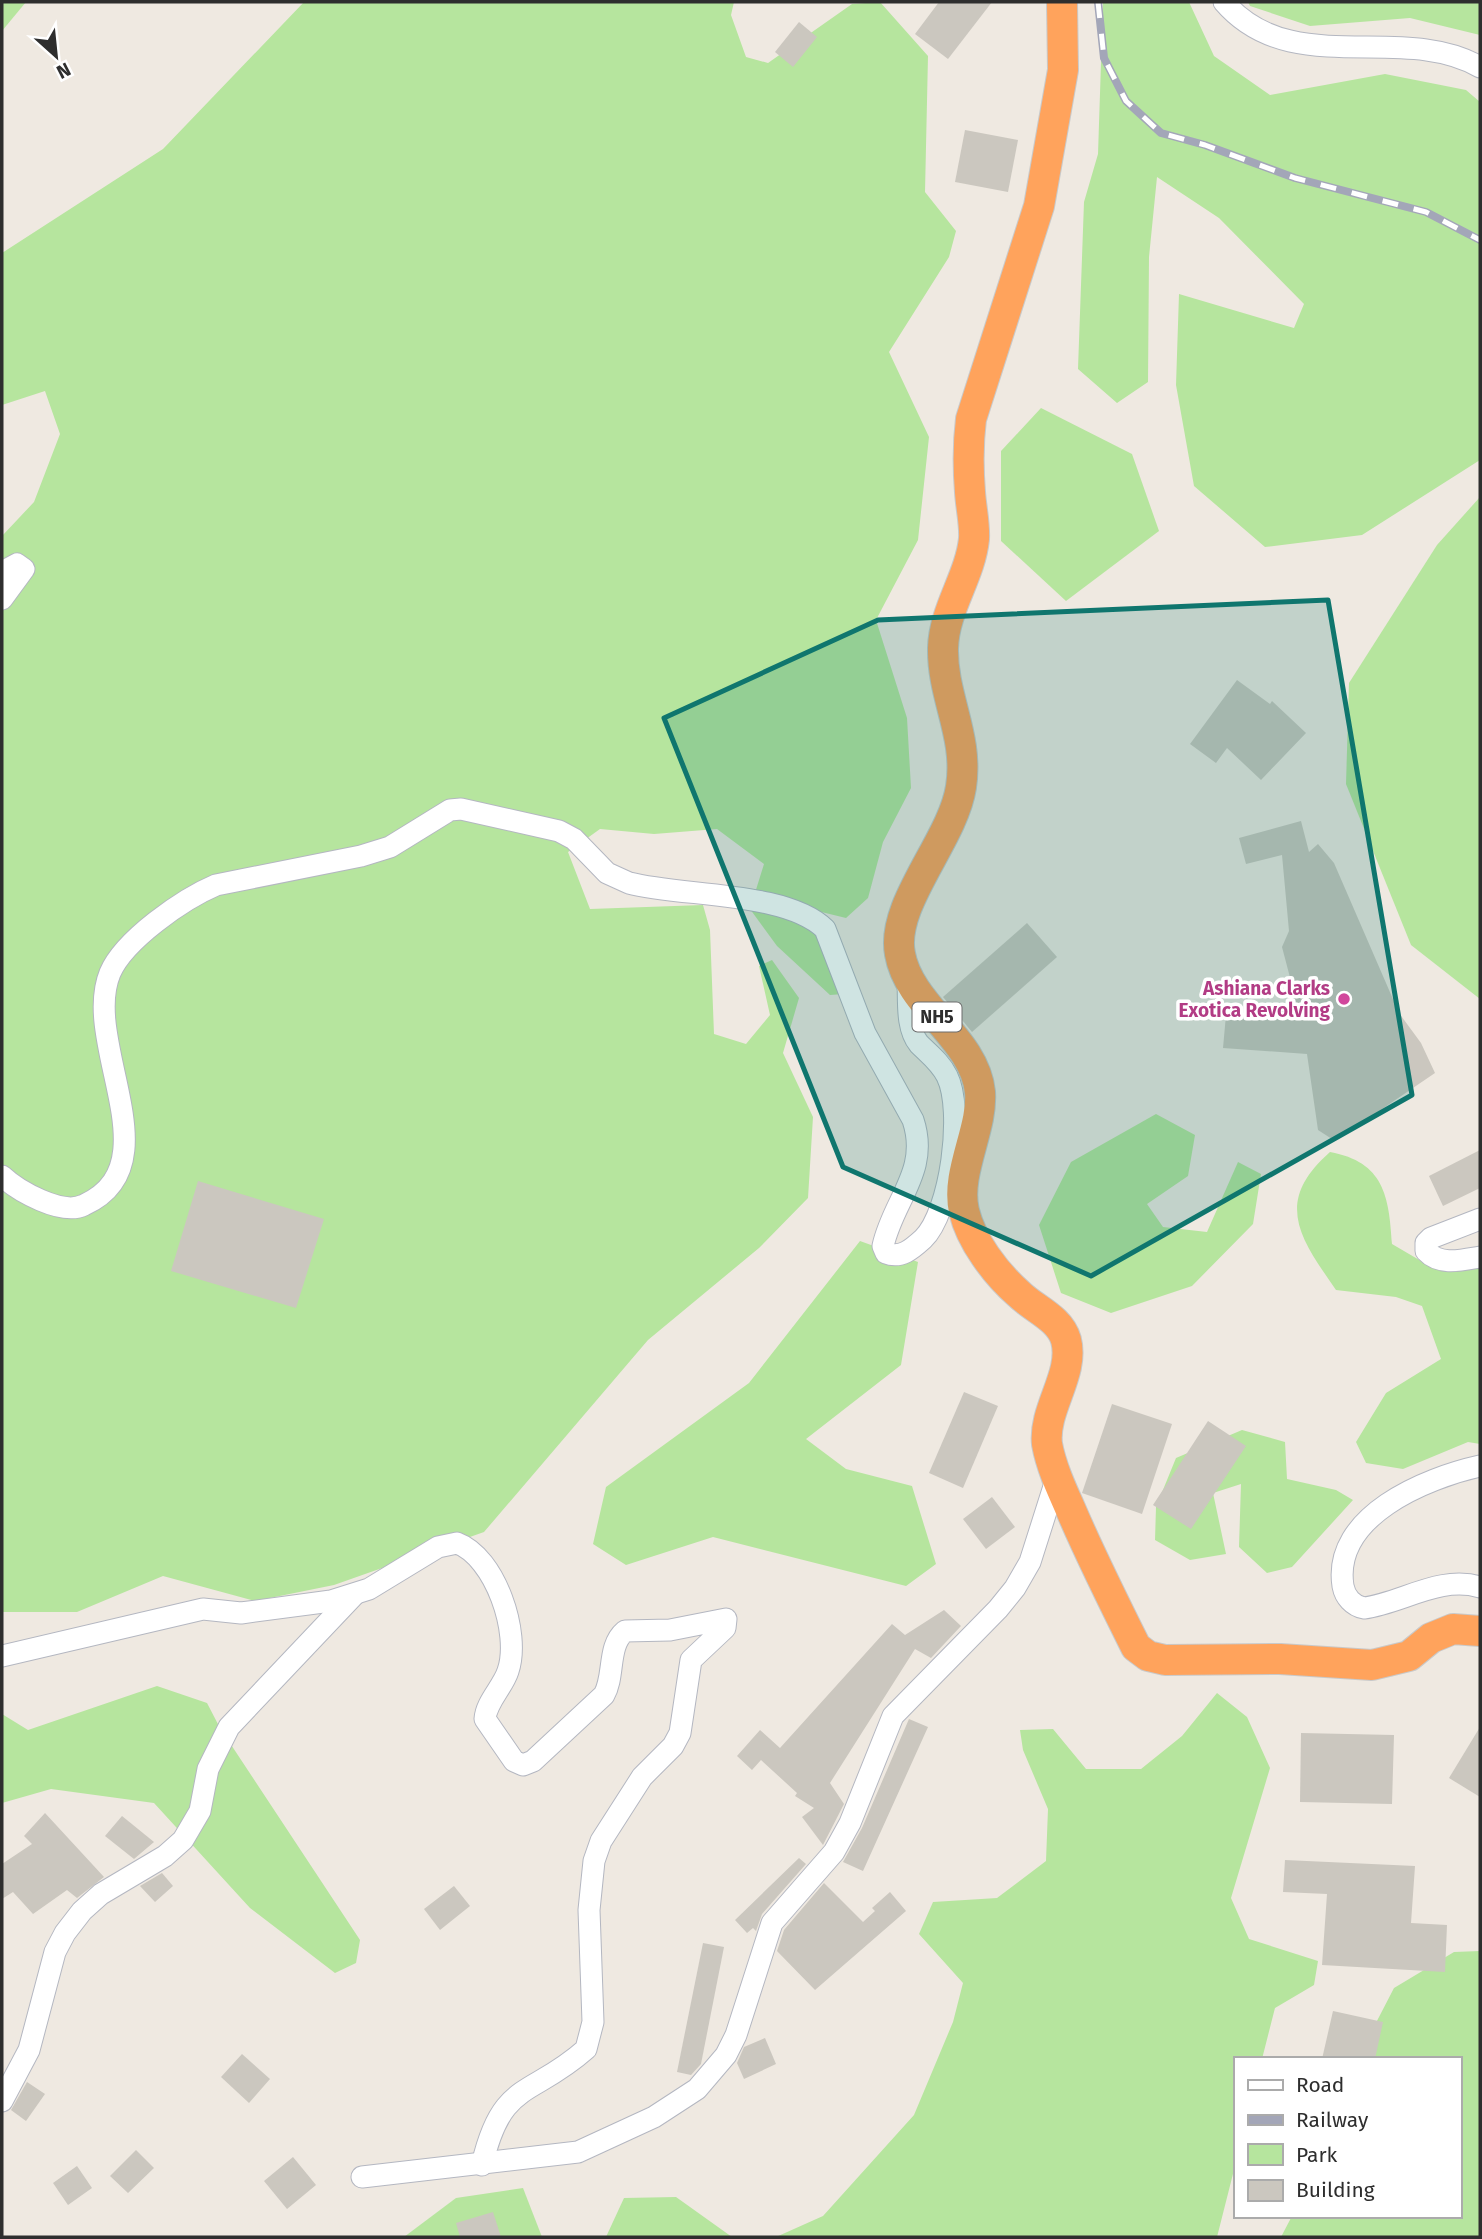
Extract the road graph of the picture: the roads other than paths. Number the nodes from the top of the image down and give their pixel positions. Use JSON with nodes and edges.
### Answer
{"nodes":[{"id":1,"x":1062,"y":2,"type":"edge"},
{"id":2,"x":1224,"y":2,"type":"edge"},
{"id":3,"x":1480,"y":67,"type":"edge"},
{"id":4,"x":2,"y":572,"type":"edge"},
{"id":5,"x":2,"y":600,"type":"edge"},
{"id":6,"x":908,"y":982,"type":"junction"},
{"id":7,"x":2,"y":1176,"type":"edge"},
{"id":8,"x":1480,"y":1219,"type":"edge"},
{"id":9,"x":1480,"y":1256,"type":"edge"},
{"id":10,"x":1480,"y":1466,"type":"edge"},
{"id":11,"x":1057,"y":1477,"type":"junction"},
{"id":12,"x":1480,"y":1587,"type":"edge"},
{"id":13,"x":354,"y":1595,"type":"junction"},
{"id":14,"x":1480,"y":1631,"type":"edge"},
{"id":15,"x":2,"y":1656,"type":"edge"},
{"id":16,"x":2,"y":2101,"type":"edge"},
{"id":17,"x":482,"y":2165,"type":"junction"},
{"id":18,"x":362,"y":2177,"type":"dead end"}],
"edges":[{"from":1,"to":6,"type":"highway","number":"NH5"},
{"from":2,"to":3,"type":"street"},
{"from":4,"to":5,"type":"street"},
{"from":6,"to":7,"type":"street"},
{"from":6,"to":11,"type":"highway","number":"NH5"},
{"from":8,"to":9,"type":"street"},
{"from":10,"to":12,"type":"street"},
{"from":11,"to":14,"type":"highway","number":"NH5"},
{"from":11,"to":17,"type":"street"},
{"from":13,"to":15,"type":"street"},
{"from":13,"to":16,"type":"street"},
{"from":13,"to":17,"type":"street"},
{"from":17,"to":18,"type":"street"}]}
